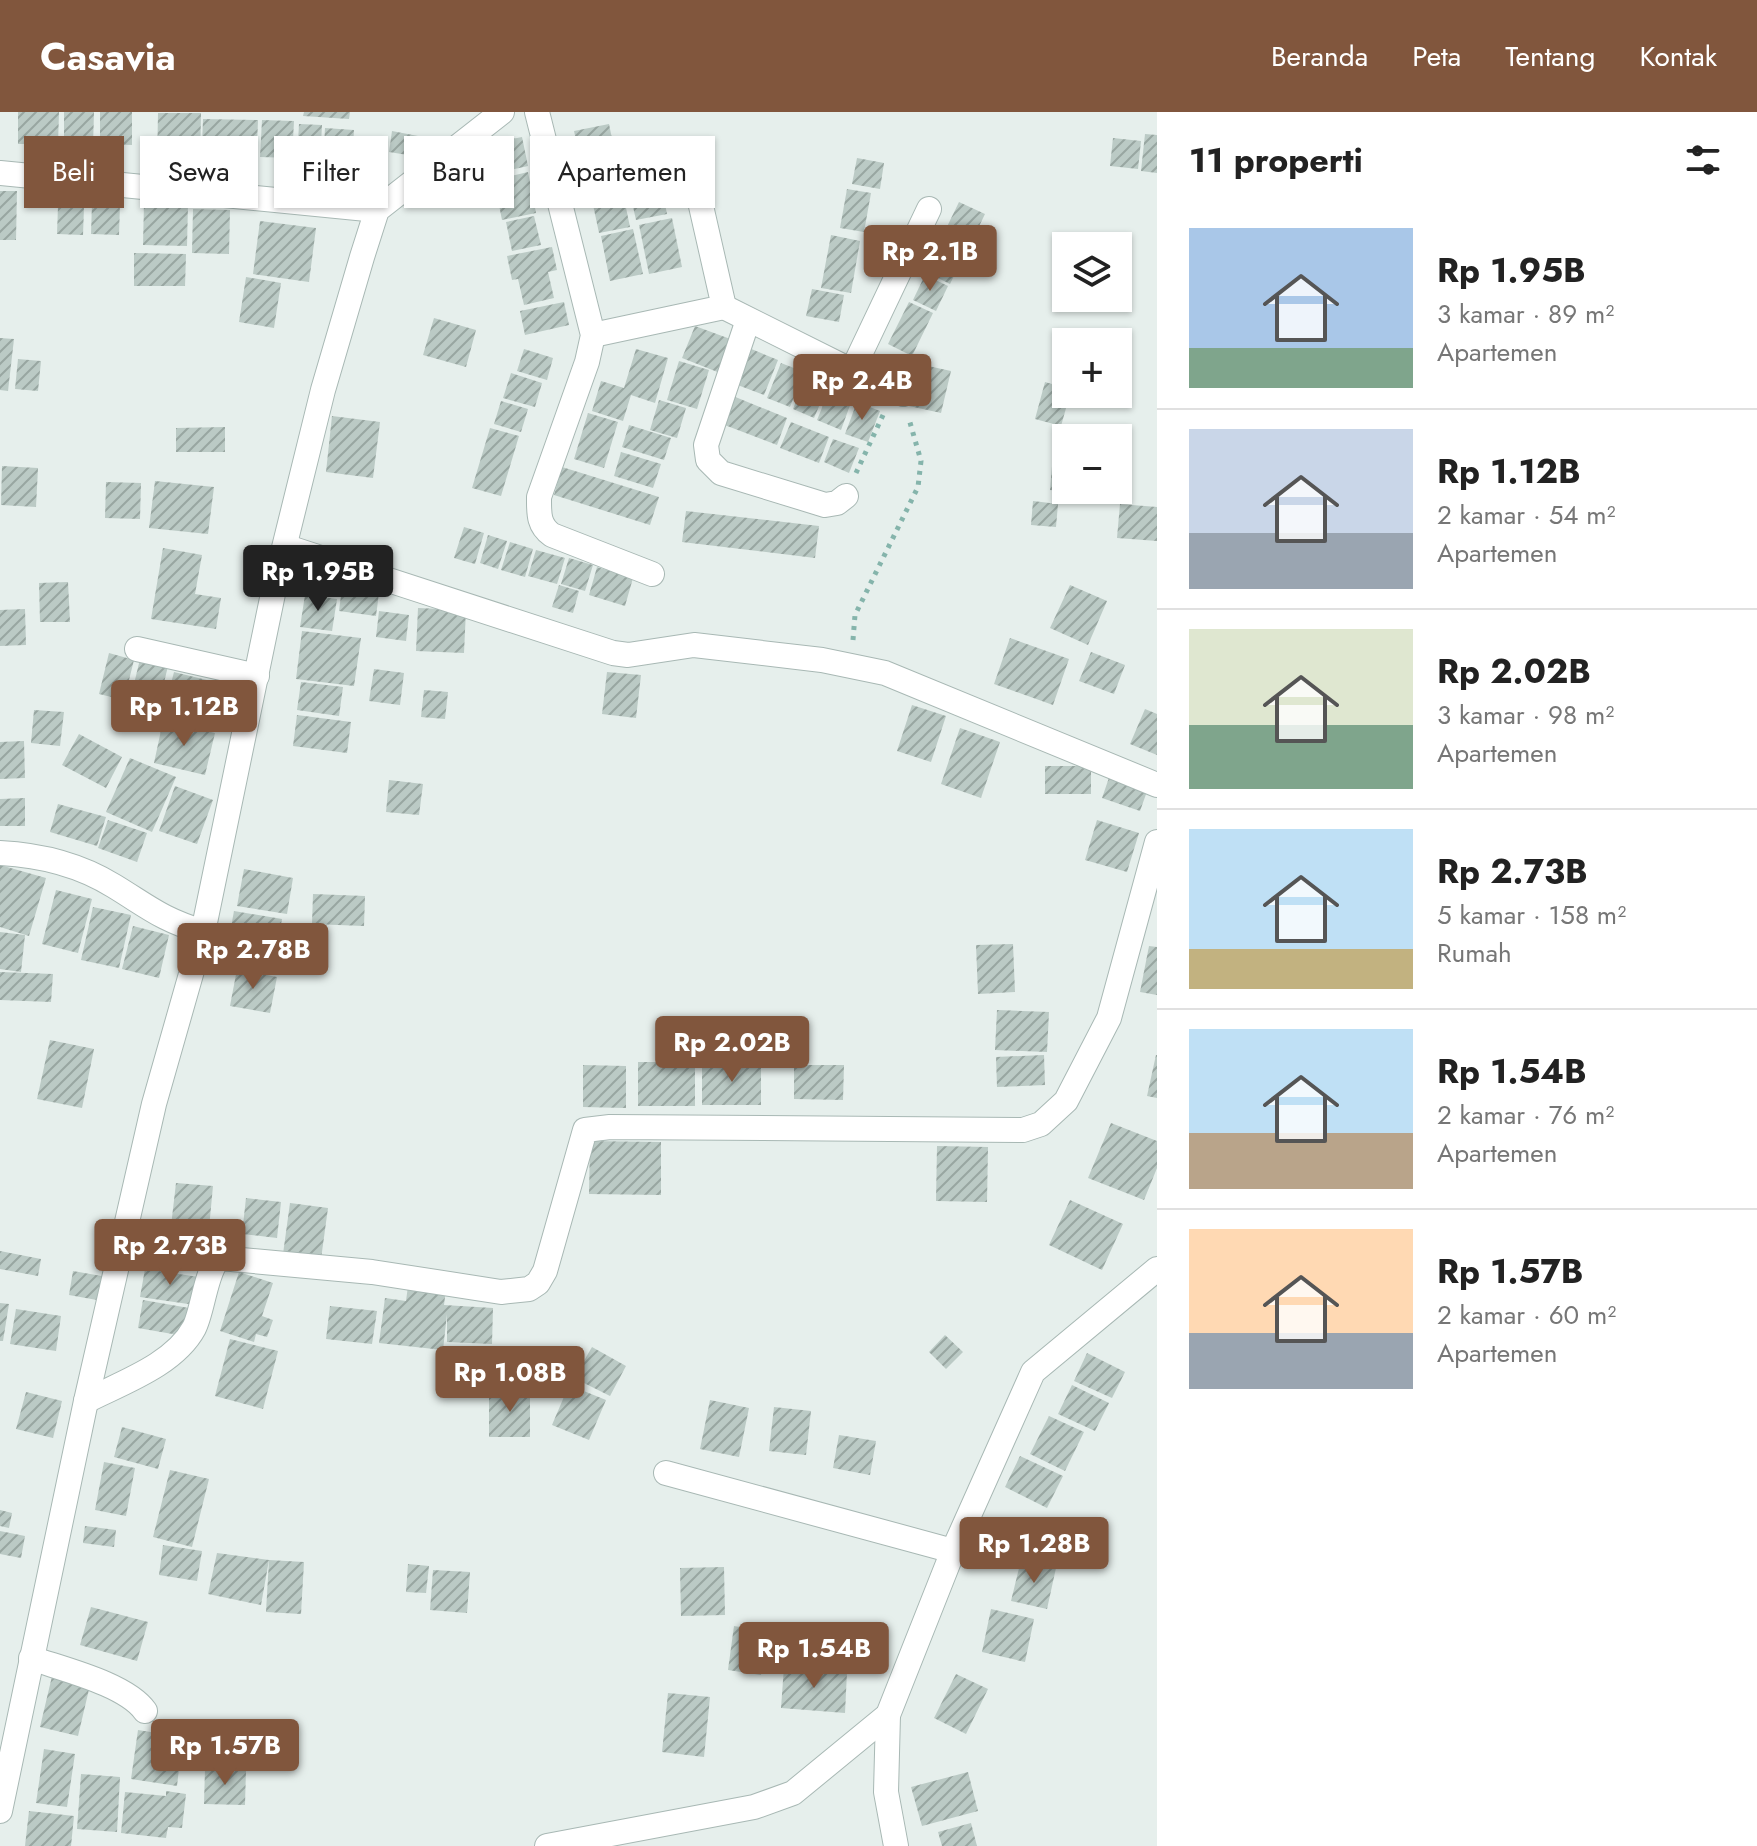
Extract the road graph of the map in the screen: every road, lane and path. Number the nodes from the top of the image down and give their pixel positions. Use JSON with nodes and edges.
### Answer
{"nodes":[{"id":1,"x":502,"y":112,"type":"edge"},
{"id":2,"x":537,"y":112,"type":"edge"},
{"id":3,"x":0,"y":173,"type":"edge"},
{"id":4,"x":701,"y":208,"type":"edge"},
{"id":5,"x":929,"y":209,"type":"dead end"},
{"id":6,"x":377,"y":210,"type":"junction"},
{"id":7,"x":724,"y":307,"type":"junction"},
{"id":8,"x":748,"y":320,"type":"junction"},
{"id":9,"x":593,"y":335,"type":"junction"},
{"id":10,"x":852,"y":371,"type":"junction"},
{"id":11,"x":898,"y":392,"type":"junction"},
{"id":12,"x":846,"y":496,"type":"joint"},
{"id":13,"x":287,"y":547,"type":"junction"},
{"id":14,"x":652,"y":574,"type":"dead end"},
{"id":15,"x":137,"y":649,"type":"dead end"},
{"id":16,"x":847,"y":664,"type":"junction"},
{"id":17,"x":257,"y":676,"type":"junction"},
{"id":18,"x":1157,"y":785,"type":"edge"},
{"id":19,"x":1157,"y":842,"type":"edge"},
{"id":20,"x":0,"y":853,"type":"edge"},
{"id":21,"x":203,"y":932,"type":"junction"},
{"id":22,"x":1157,"y":1269,"type":"edge"},
{"id":23,"x":86,"y":1401,"type":"junction"},
{"id":24,"x":666,"y":1473,"type":"dead end"},
{"id":25,"x":953,"y":1551,"type":"junction"},
{"id":26,"x":31,"y":1658,"type":"junction"},
{"id":27,"x":145,"y":1711,"type":"dead end"},
{"id":28,"x":888,"y":1715,"type":"junction"},
{"id":29,"x":0,"y":1811,"type":"edge"},
{"id":30,"x":547,"y":1846,"type":"edge"},
{"id":31,"x":896,"y":1846,"type":"edge"}],
"edges":[{"from":1,"to":6,"type":"street"},
{"from":2,"to":9,"type":"street"},
{"from":3,"to":6,"type":"street"},
{"from":4,"to":7,"type":"street"},
{"from":5,"to":10,"type":"street"},
{"from":6,"to":13,"type":"street"},
{"from":7,"to":8,"type":"street"},
{"from":7,"to":9,"type":"street"},
{"from":8,"to":10,"type":"street"},
{"from":8,"to":12,"type":"street"},
{"from":9,"to":14,"type":"street"},
{"from":10,"to":11,"type":"street"},
{"from":11,"to":12,"type":"path"},
{"from":11,"to":16,"type":"path"},
{"from":13,"to":16,"type":"street"},
{"from":13,"to":17,"type":"street"},
{"from":15,"to":17,"type":"street"},
{"from":16,"to":18,"type":"street"},
{"from":17,"to":21,"type":"street"},
{"from":19,"to":23,"type":"street"},
{"from":20,"to":21,"type":"street"},
{"from":21,"to":23,"type":"street"},
{"from":22,"to":25,"type":"street"},
{"from":23,"to":26,"type":"street"},
{"from":24,"to":25,"type":"street"},
{"from":25,"to":28,"type":"street"},
{"from":26,"to":27,"type":"street"},
{"from":26,"to":29,"type":"street"},
{"from":28,"to":30,"type":"street"},
{"from":28,"to":31,"type":"street"}]}
